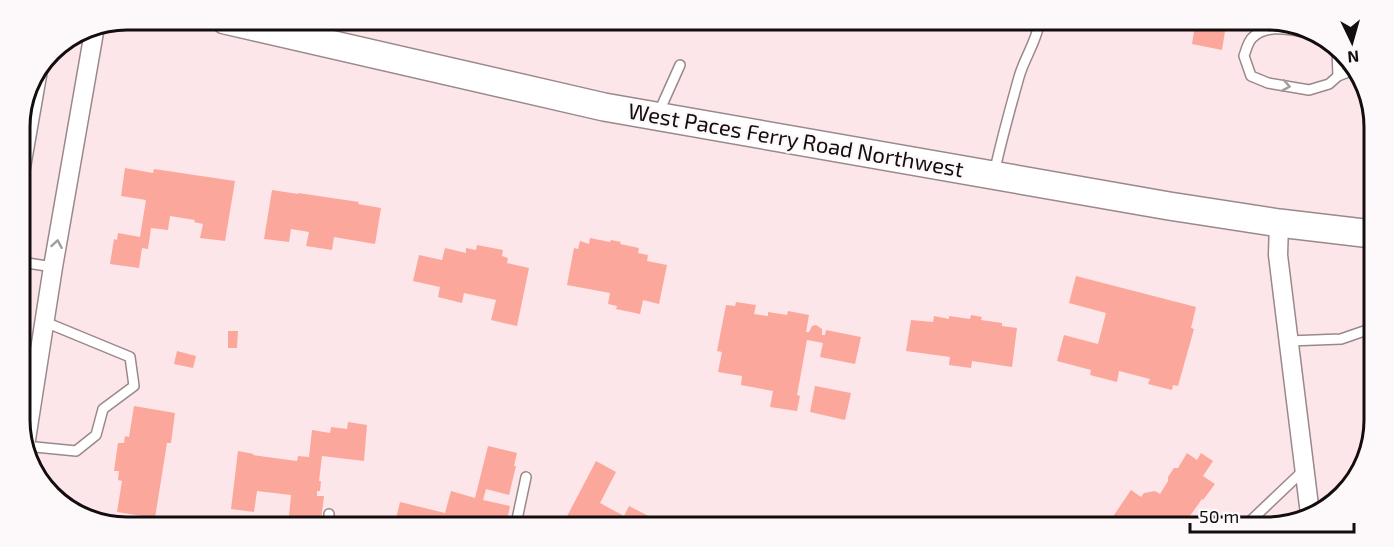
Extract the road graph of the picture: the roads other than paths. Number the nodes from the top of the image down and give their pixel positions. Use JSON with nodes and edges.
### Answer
{"nodes":[{"id":1,"x":269,"y":30,"type":"edge"},
{"id":2,"x":1037,"y":30,"type":"edge"},
{"id":3,"x":1263,"y":30,"type":"edge"},
{"id":4,"x":93,"y":36,"type":"edge"},
{"id":5,"x":680,"y":65,"type":"dead end"},
{"id":6,"x":1338,"y":72,"type":"edge"},
{"id":7,"x":1348,"y":72,"type":"edge"},
{"id":8,"x":1338,"y":76,"type":"junction"},
{"id":9,"x":657,"y":116,"type":"junction"},
{"id":10,"x":994,"y":174,"type":"junction"},
{"id":11,"x":1279,"y":223,"type":"junction"},
{"id":12,"x":1364,"y":233,"type":"edge"},
{"id":13,"x":30,"y":263,"type":"edge"},
{"id":14,"x":53,"y":267,"type":"junction"},
{"id":15,"x":45,"y":322,"type":"junction"},
{"id":16,"x":1364,"y":331,"type":"edge"},
{"id":17,"x":1289,"y":341,"type":"junction"},
{"id":18,"x":30,"y":415,"type":"edge"},
{"id":19,"x":34,"y":447,"type":"edge"},
{"id":20,"x":1305,"y":469,"type":"junction"},
{"id":21,"x":526,"y":477,"type":"dead end"},
{"id":22,"x":1309,"y":507,"type":"edge"},
{"id":23,"x":517,"y":517,"type":"edge"},
{"id":24,"x":1255,"y":517,"type":"edge"}],
"edges":[{"from":1,"to":9,"type":"main road","name":"West Paces Ferry Road Northwest"},
{"from":2,"to":10,"type":"lane"},
{"from":3,"to":8,"type":"lane","one_way":true},
{"from":14,"to":4,"type":"street","one_way":true},
{"from":5,"to":9,"type":"lane"},
{"from":6,"to":8,"type":"lane"},
{"from":7,"to":8,"type":"lane"},
{"from":9,"to":10,"type":"main road","name":"West Paces Ferry Road Northwest"},
{"from":10,"to":11,"type":"main road","name":"West Paces Ferry Road Northwest"},
{"from":11,"to":12,"type":"main road","name":"West Paces Ferry Road Northwest"},
{"from":11,"to":17,"type":"street"},
{"from":13,"to":14,"type":"lane"},
{"from":14,"to":15,"type":"street"},
{"from":15,"to":18,"type":"street"},
{"from":15,"to":19,"type":"lane"},
{"from":16,"to":17,"type":"lane"},
{"from":17,"to":20,"type":"street"},
{"from":20,"to":22,"type":"street"},
{"from":20,"to":24,"type":"lane"},
{"from":21,"to":23,"type":"lane"}]}
